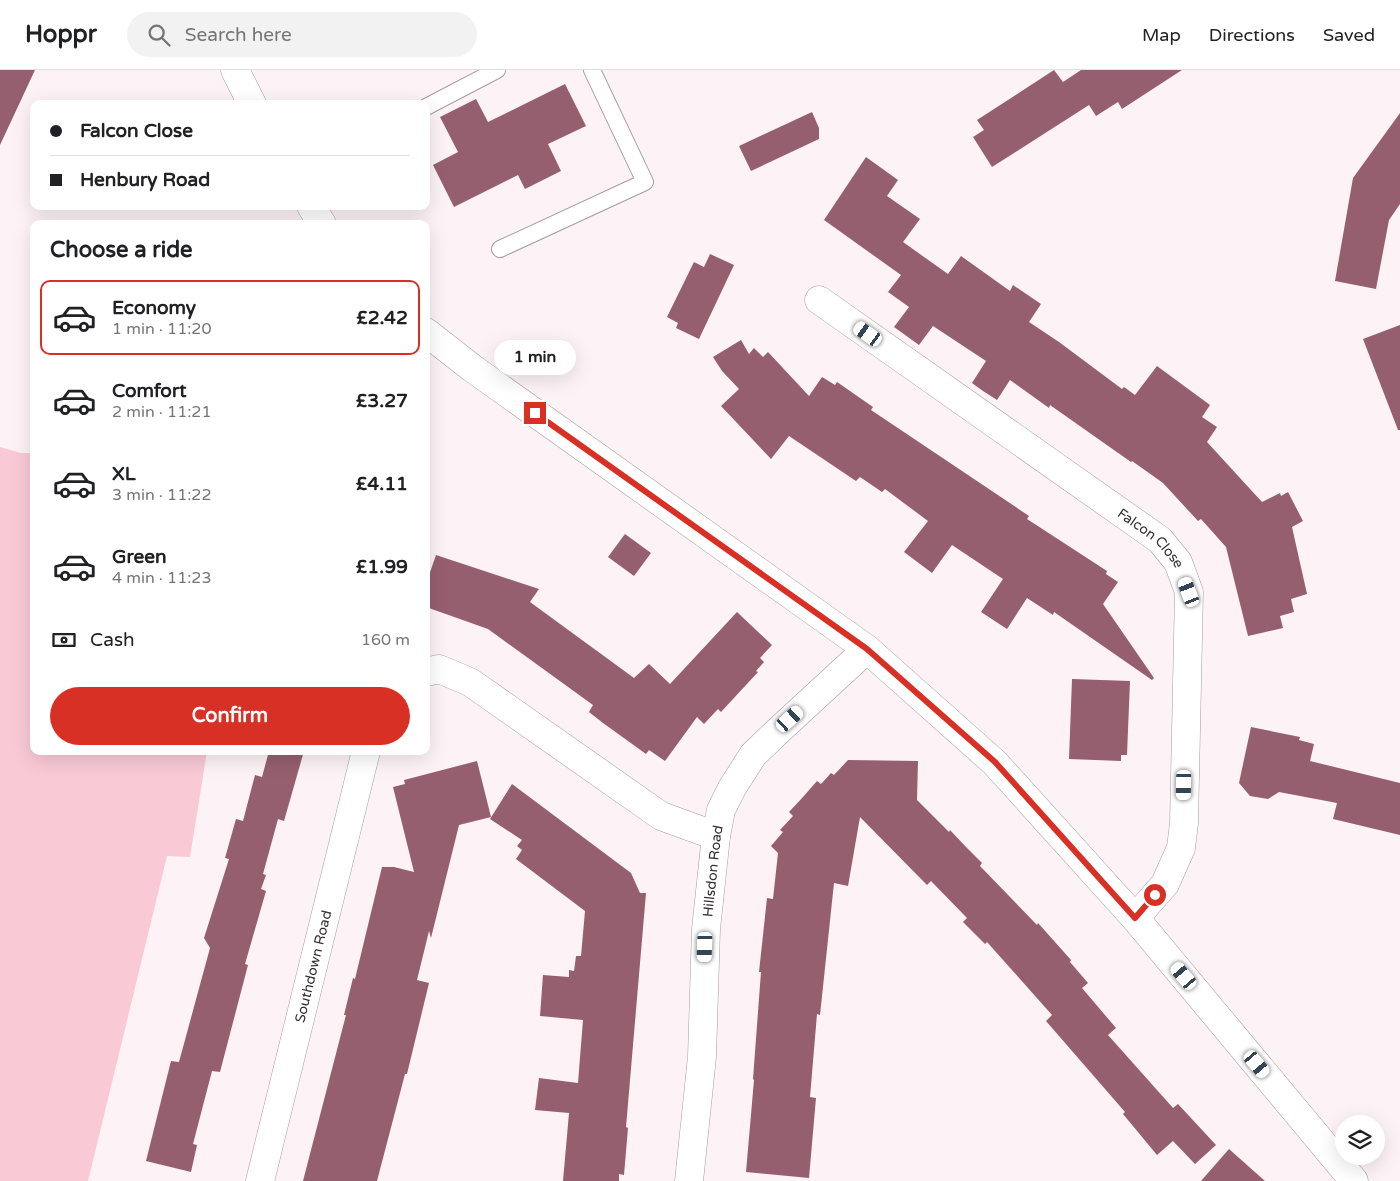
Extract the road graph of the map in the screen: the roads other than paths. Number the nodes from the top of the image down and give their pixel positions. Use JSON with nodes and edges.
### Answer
{"nodes":[{"id":1,"x":235,"y":70,"type":"edge"},
{"id":2,"x":497,"y":70,"type":"edge"},
{"id":3,"x":592,"y":70,"type":"edge"},
{"id":4,"x":250,"y":100,"type":"edge"},
{"id":5,"x":430,"y":105,"type":"edge"},
{"id":6,"x":500,"y":249,"type":"dead end"},
{"id":7,"x":819,"y":300,"type":"dead end"},
{"id":8,"x":430,"y":335,"type":"edge"},
{"id":9,"x":867,"y":649,"type":"junction"},
{"id":10,"x":430,"y":671,"type":"edge"},
{"id":11,"x":365,"y":755,"type":"edge"},
{"id":12,"x":716,"y":836,"type":"junction"},
{"id":13,"x":1135,"y":918,"type":"junction"},
{"id":14,"x":260,"y":1181,"type":"edge"},
{"id":15,"x":689,"y":1181,"type":"edge"},
{"id":16,"x":1354,"y":1181,"type":"edge"}],
"edges":[{"from":1,"to":4,"type":"street"},
{"from":2,"to":5,"type":"lane"},
{"from":3,"to":6,"type":"lane"},
{"from":7,"to":13,"type":"street","name":"Falcon Close"},
{"from":8,"to":9,"type":"street"},
{"from":9,"to":12,"type":"street","name":"Hillsdon Road"},
{"from":9,"to":13,"type":"street"},
{"from":10,"to":12,"type":"street"},
{"from":11,"to":14,"type":"street","name":"Southdown Road"},
{"from":12,"to":15,"type":"street","name":"Hillsdon Road"},
{"from":13,"to":16,"type":"street"}]}
